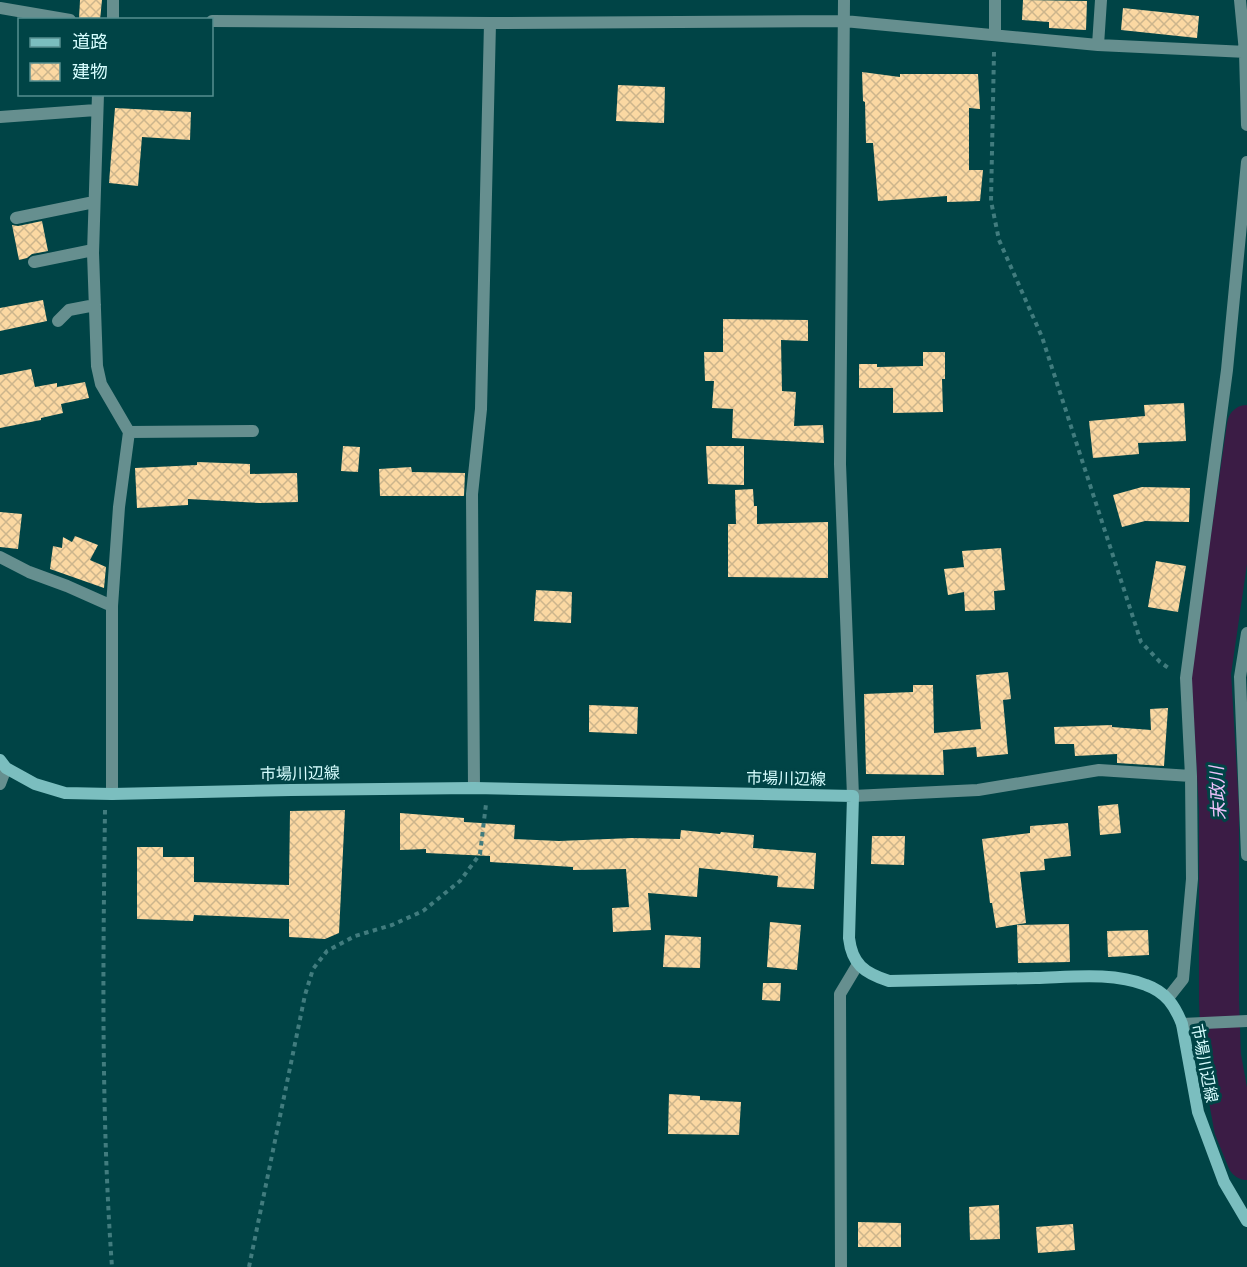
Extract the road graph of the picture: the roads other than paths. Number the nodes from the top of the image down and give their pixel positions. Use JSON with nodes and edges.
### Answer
{"nodes":[{"id":1,"x":112,"y":0,"type":"edge"},
{"id":2,"x":844,"y":0,"type":"edge"},
{"id":3,"x":995,"y":0,"type":"edge"},
{"id":4,"x":1101,"y":0,"type":"edge"},
{"id":5,"x":1240,"y":0,"type":"edge"},
{"id":6,"x":0,"y":8,"type":"edge"},
{"id":7,"x":58,"y":18,"type":"edge"},
{"id":8,"x":113,"y":18,"type":"edge"},
{"id":9,"x":213,"y":21,"type":"edge"},
{"id":10,"x":844,"y":21,"type":"junction"},
{"id":11,"x":490,"y":23,"type":"junction"},
{"id":12,"x":995,"y":35,"type":"junction"},
{"id":13,"x":1098,"y":45,"type":"junction"},
{"id":14,"x":1246,"y":52,"type":"edge"},
{"id":15,"x":98,"y":96,"type":"edge"},
{"id":16,"x":96,"y":110,"type":"junction"},
{"id":17,"x":0,"y":117,"type":"edge"},
{"id":18,"x":1247,"y":125,"type":"edge"},
{"id":19,"x":1247,"y":162,"type":"edge"},
{"id":20,"x":94,"y":202,"type":"junction"},
{"id":21,"x":16,"y":218,"type":"dead end"},
{"id":22,"x":93,"y":250,"type":"junction"},
{"id":23,"x":34,"y":262,"type":"dead end"},
{"id":24,"x":95,"y":305,"type":"junction"},
{"id":25,"x":58,"y":321,"type":"dead end"},
{"id":26,"x":253,"y":431,"type":"dead end"},
{"id":27,"x":129,"y":432,"type":"junction"},
{"id":28,"x":0,"y":557,"type":"edge"},
{"id":29,"x":112,"y":606,"type":"junction"},
{"id":30,"x":1247,"y":633,"type":"edge"},
{"id":31,"x":3,"y":764,"type":"edge"},
{"id":32,"x":1191,"y":776,"type":"junction"},
{"id":33,"x":0,"y":784,"type":"edge"},
{"id":34,"x":474,"y":788,"type":"junction"},
{"id":35,"x":108,"y":794,"type":"junction"},
{"id":36,"x":854,"y":796,"type":"junction"},
{"id":37,"x":1247,"y":855,"type":"edge"},
{"id":38,"x":858,"y":964,"type":"junction"},
{"id":39,"x":1168,"y":998,"type":"junction"},
{"id":40,"x":1246,"y":1021,"type":"edge"},
{"id":41,"x":1182,"y":1024,"type":"junction"},
{"id":42,"x":1247,"y":1221,"type":"edge"},
{"id":43,"x":841,"y":1267,"type":"edge"}],
"edges":[{"from":1,"to":8,"type":"street"},
{"from":2,"to":10,"type":"street"},
{"from":3,"to":12,"type":"street"},
{"from":4,"to":13,"type":"street"},
{"from":5,"to":14,"type":"street"},
{"from":6,"to":7,"type":"street"},
{"from":9,"to":11,"type":"street"},
{"from":10,"to":11,"type":"street"},
{"from":10,"to":12,"type":"street"},
{"from":10,"to":36,"type":"street"},
{"from":11,"to":34,"type":"street"},
{"from":12,"to":13,"type":"street"},
{"from":13,"to":14,"type":"street"},
{"from":14,"to":18,"type":"street"},
{"from":15,"to":16,"type":"street"},
{"from":16,"to":17,"type":"street"},
{"from":16,"to":20,"type":"street"},
{"from":19,"to":32,"type":"street"},
{"from":20,"to":21,"type":"street"},
{"from":20,"to":22,"type":"street"},
{"from":22,"to":23,"type":"street"},
{"from":22,"to":24,"type":"street"},
{"from":24,"to":25,"type":"street"},
{"from":24,"to":27,"type":"street"},
{"from":26,"to":27,"type":"street"},
{"from":27,"to":29,"type":"street"},
{"from":28,"to":29,"type":"street"},
{"from":29,"to":35,"type":"street"},
{"from":30,"to":37,"type":"street"},
{"from":31,"to":33,"type":"street"},
{"from":31,"to":35,"type":"main road","name":"市場川辺線"},
{"from":32,"to":36,"type":"street"},
{"from":32,"to":39,"type":"street"},
{"from":34,"to":35,"type":"main road","name":"市場川辺線"},
{"from":34,"to":36,"type":"main road","name":"市場川辺線"},
{"from":36,"to":38,"type":"main road"},
{"from":38,"to":39,"type":"main road"},
{"from":38,"to":43,"type":"street"},
{"from":39,"to":41,"type":"main road","name":"市場川辺線"},
{"from":40,"to":41,"type":"street"},
{"from":41,"to":42,"type":"main road","name":"市場川辺線"}]}
